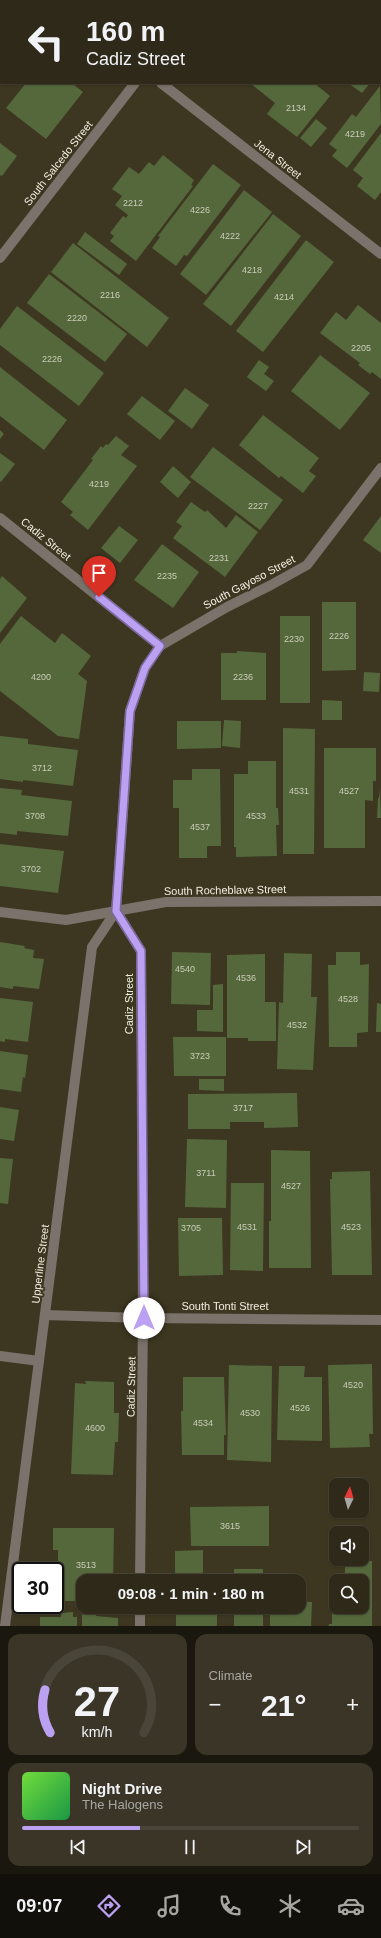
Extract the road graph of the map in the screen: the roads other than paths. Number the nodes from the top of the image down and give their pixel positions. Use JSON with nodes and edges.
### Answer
{"nodes":[{"id":1,"x":134,"y":84,"type":"edge"},
{"id":2,"x":162,"y":84,"type":"edge"},
{"id":3,"x":381,"y":254,"type":"edge"},
{"id":4,"x":0,"y":258,"type":"edge"},
{"id":5,"x":381,"y":468,"type":"edge"},
{"id":6,"x":0,"y":518,"type":"edge"},
{"id":7,"x":160,"y":646,"type":"junction"},
{"id":8,"x":381,"y":902,"type":"edge"},
{"id":9,"x":116,"y":911,"type":"junction"},
{"id":10,"x":0,"y":912,"type":"edge"},
{"id":11,"x":45,"y":1315,"type":"junction"},
{"id":12,"x":144,"y":1318,"type":"junction"},
{"id":13,"x":381,"y":1320,"type":"edge"},
{"id":14,"x":0,"y":1356,"type":"edge"},
{"id":15,"x":39,"y":1361,"type":"junction"},
{"id":16,"x":140,"y":1574,"type":"edge"},
{"id":17,"x":140,"y":1614,"type":"edge"},
{"id":18,"x":5,"y":1626,"type":"edge"},
{"id":19,"x":140,"y":1626,"type":"edge"}],
"edges":[{"from":1,"to":4,"type":"street","name":"South Salcedo Street"},
{"from":2,"to":3,"type":"street","name":"Jena Street"},
{"from":5,"to":7,"type":"street","name":"South Gayoso Street"},
{"from":6,"to":7,"type":"street","name":"Cadiz Street"},
{"from":7,"to":9,"type":"street"},
{"from":8,"to":9,"type":"street","name":"South Rocheblave Street"},
{"from":9,"to":10,"type":"street","name":"South Rocheblave Street"},
{"from":9,"to":11,"type":"street","name":"Upperline Street"},
{"from":9,"to":12,"type":"street","name":"Cadiz Street"},
{"from":11,"to":12,"type":"street","name":"South Tonti Street"},
{"from":11,"to":15,"type":"street","name":"Upperline Street"},
{"from":12,"to":13,"type":"street","name":"South Tonti Street"},
{"from":12,"to":16,"type":"street","name":"Cadiz Street"},
{"from":14,"to":15,"type":"street"},
{"from":15,"to":18,"type":"street","name":"Upperline Street"},
{"from":17,"to":19,"type":"street"}]}
